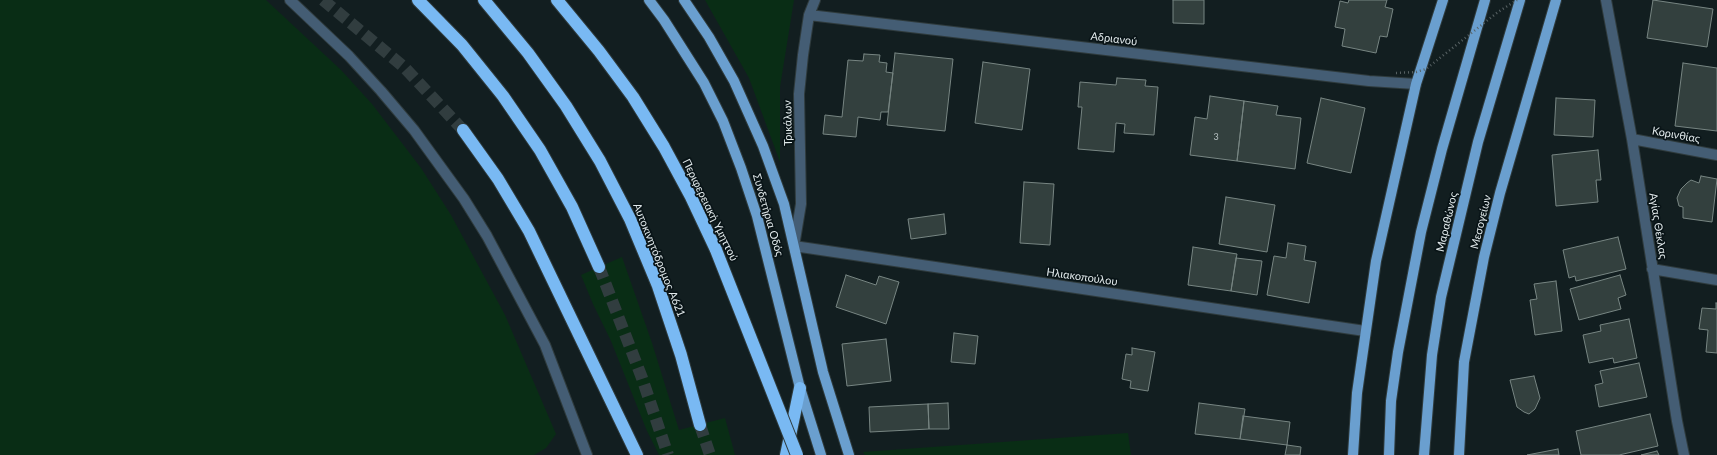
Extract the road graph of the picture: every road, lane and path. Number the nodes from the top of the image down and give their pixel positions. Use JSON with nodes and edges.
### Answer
{"nodes":[{"id":1,"x":290,"y":0,"type":"edge"},
{"id":2,"x":418,"y":0,"type":"edge"},
{"id":3,"x":484,"y":0,"type":"edge"},
{"id":4,"x":557,"y":0,"type":"edge"},
{"id":5,"x":649,"y":0,"type":"edge"},
{"id":6,"x":684,"y":0,"type":"edge"},
{"id":7,"x":815,"y":0,"type":"edge"},
{"id":8,"x":1443,"y":0,"type":"edge"},
{"id":9,"x":1485,"y":0,"type":"edge"},
{"id":10,"x":1519,"y":0,"type":"edge"},
{"id":11,"x":1556,"y":0,"type":"edge"},
{"id":12,"x":1606,"y":0,"type":"edge"},
{"id":13,"x":809,"y":15,"type":"junction"},
{"id":14,"x":1396,"y":72,"type":"dead end"},
{"id":15,"x":1416,"y":84,"type":"junction"},
{"id":16,"x":463,"y":130,"type":"tunnel mouth"},
{"id":17,"x":1632,"y":139,"type":"junction"},
{"id":18,"x":1717,"y":155,"type":"edge"},
{"id":19,"x":794,"y":246,"type":"junction"},
{"id":20,"x":599,"y":267,"type":"tunnel mouth"},
{"id":21,"x":1652,"y":269,"type":"junction"},
{"id":22,"x":1717,"y":280,"type":"edge"},
{"id":23,"x":1366,"y":331,"type":"junction"},
{"id":24,"x":800,"y":388,"type":"junction"},
{"id":25,"x":700,"y":425,"type":"tunnel mouth"},
{"id":26,"x":587,"y":455,"type":"edge"},
{"id":27,"x":637,"y":455,"type":"edge"},
{"id":28,"x":786,"y":455,"type":"edge"},
{"id":29,"x":798,"y":455,"type":"edge"},
{"id":30,"x":821,"y":455,"type":"edge"},
{"id":31,"x":849,"y":455,"type":"edge"},
{"id":32,"x":1353,"y":455,"type":"edge"},
{"id":33,"x":1389,"y":455,"type":"edge"},
{"id":34,"x":1424,"y":455,"type":"edge"},
{"id":35,"x":1459,"y":455,"type":"edge"},
{"id":36,"x":1684,"y":455,"type":"edge"}],
"edges":[{"from":1,"to":26,"type":"street"},
{"from":2,"to":20,"type":"highway"},
{"from":3,"to":25,"type":"highway","name":"Αυτοκινητόδρομος Α621"},
{"from":4,"to":29,"type":"highway","name":"Περιφερειακή Υμηττού","bridge":true},
{"from":5,"to":24,"type":"main road","name":"Συνδετήρια Οδός"},
{"from":6,"to":19,"type":"main road","name":"Συνδετήρια Οδός"},
{"from":7,"to":13,"type":"street","name":"Τρικάλων"},
{"from":8,"to":15,"type":"main road"},
{"from":9,"to":33,"type":"main road","name":"Μαραθώνος"},
{"from":10,"to":14,"type":"path","bridge":true},
{"from":10,"to":34,"type":"main road","name":"Μαραθώνος"},
{"from":11,"to":35,"type":"main road","name":"Μεσογείων"},
{"from":12,"to":17,"type":"street","name":"Αγίας Θέκλας"},
{"from":13,"to":15,"type":"street","name":"Αδριανού"},
{"from":13,"to":19,"type":"street","name":"Τρικάλων"},
{"from":15,"to":23,"type":"main road"},
{"from":16,"to":27,"type":"highway"},
{"from":17,"to":18,"type":"street","name":"Κορινθίας"},
{"from":17,"to":21,"type":"street","name":"Αγίας Θέκλας"},
{"from":19,"to":23,"type":"street","name":"Ηλιακοπούλου"},
{"from":19,"to":31,"type":"main road","name":"Συνδετήρια Οδός"},
{"from":21,"to":22,"type":"street"},
{"from":21,"to":36,"type":"street","name":"Αγίας Θέκλας"},
{"from":23,"to":32,"type":"main road"},
{"from":24,"to":28,"type":"highway"},
{"from":24,"to":30,"type":"main road","name":"Συνδετήρια Οδός"}]}
